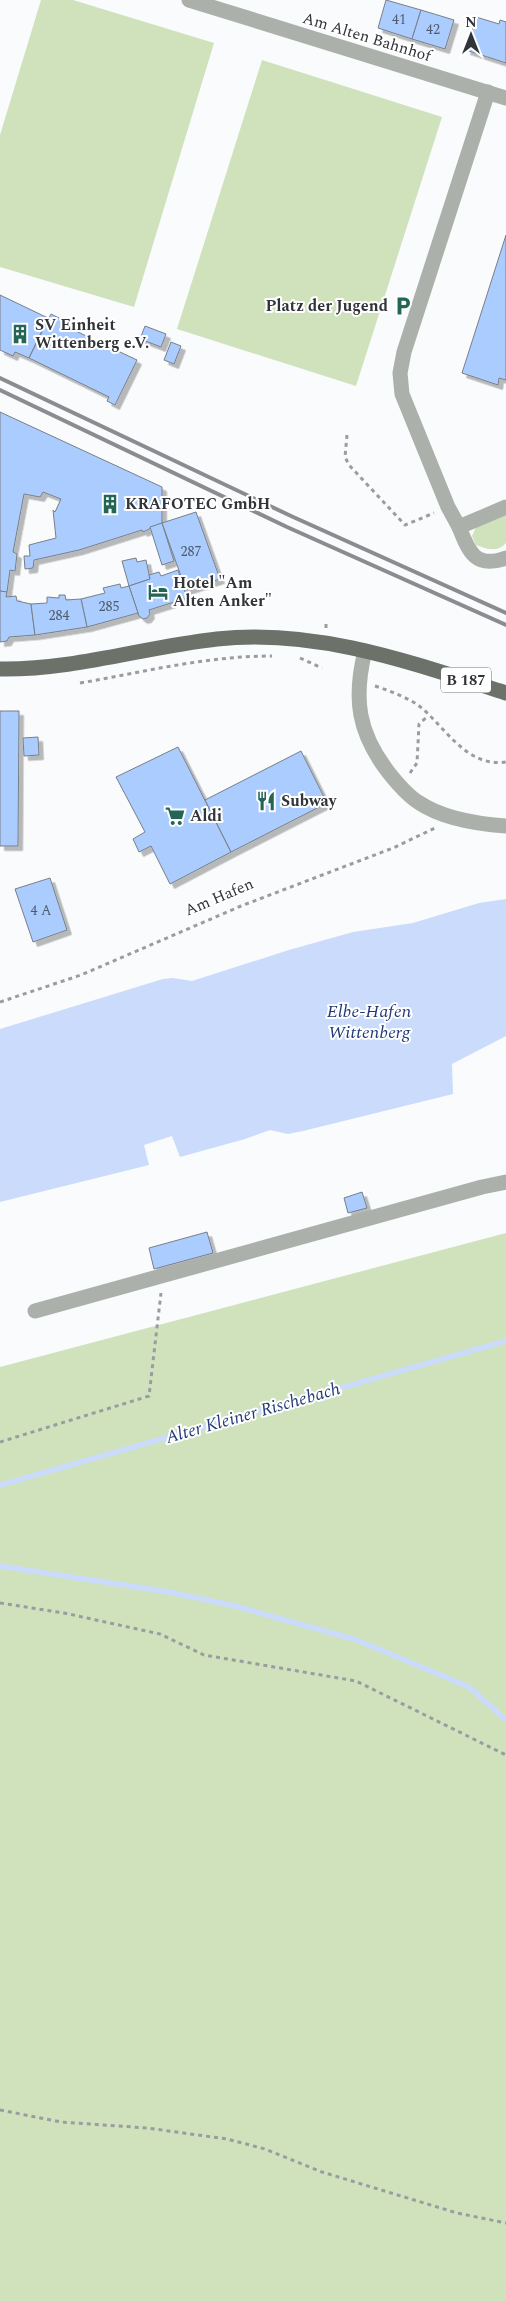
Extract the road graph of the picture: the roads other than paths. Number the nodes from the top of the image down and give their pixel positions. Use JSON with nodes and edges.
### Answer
{"nodes":[{"id":1,"x":189,"y":0,"type":"edge"},
{"id":2,"x":488,"y":92,"type":"junction"},
{"id":3,"x":506,"y":98,"type":"edge"},
{"id":4,"x":506,"y":507,"type":"edge"},
{"id":5,"x":459,"y":527,"type":"junction"},
{"id":6,"x":506,"y":558,"type":"edge"},
{"id":7,"x":365,"y":651,"type":"junction"},
{"id":8,"x":0,"y":669,"type":"edge"},
{"id":9,"x":506,"y":693,"type":"edge"},
{"id":10,"x":506,"y":826,"type":"edge"},
{"id":11,"x":506,"y":1182,"type":"edge"},
{"id":12,"x":35,"y":1311,"type":"dead end"}],
"edges":[{"from":1,"to":2,"type":"street","name":"Am Alten Bahnhof"},
{"from":2,"to":3,"type":"street","name":"Am Alten Bahnhof"},
{"from":2,"to":5,"type":"street"},
{"from":4,"to":5,"type":"street"},
{"from":5,"to":6,"type":"street"},
{"from":7,"to":8,"type":"main road","number":"B 187"},
{"from":7,"to":9,"type":"main road","number":"B 187"},
{"from":7,"to":10,"type":"street"},
{"from":11,"to":12,"type":"street"}]}
